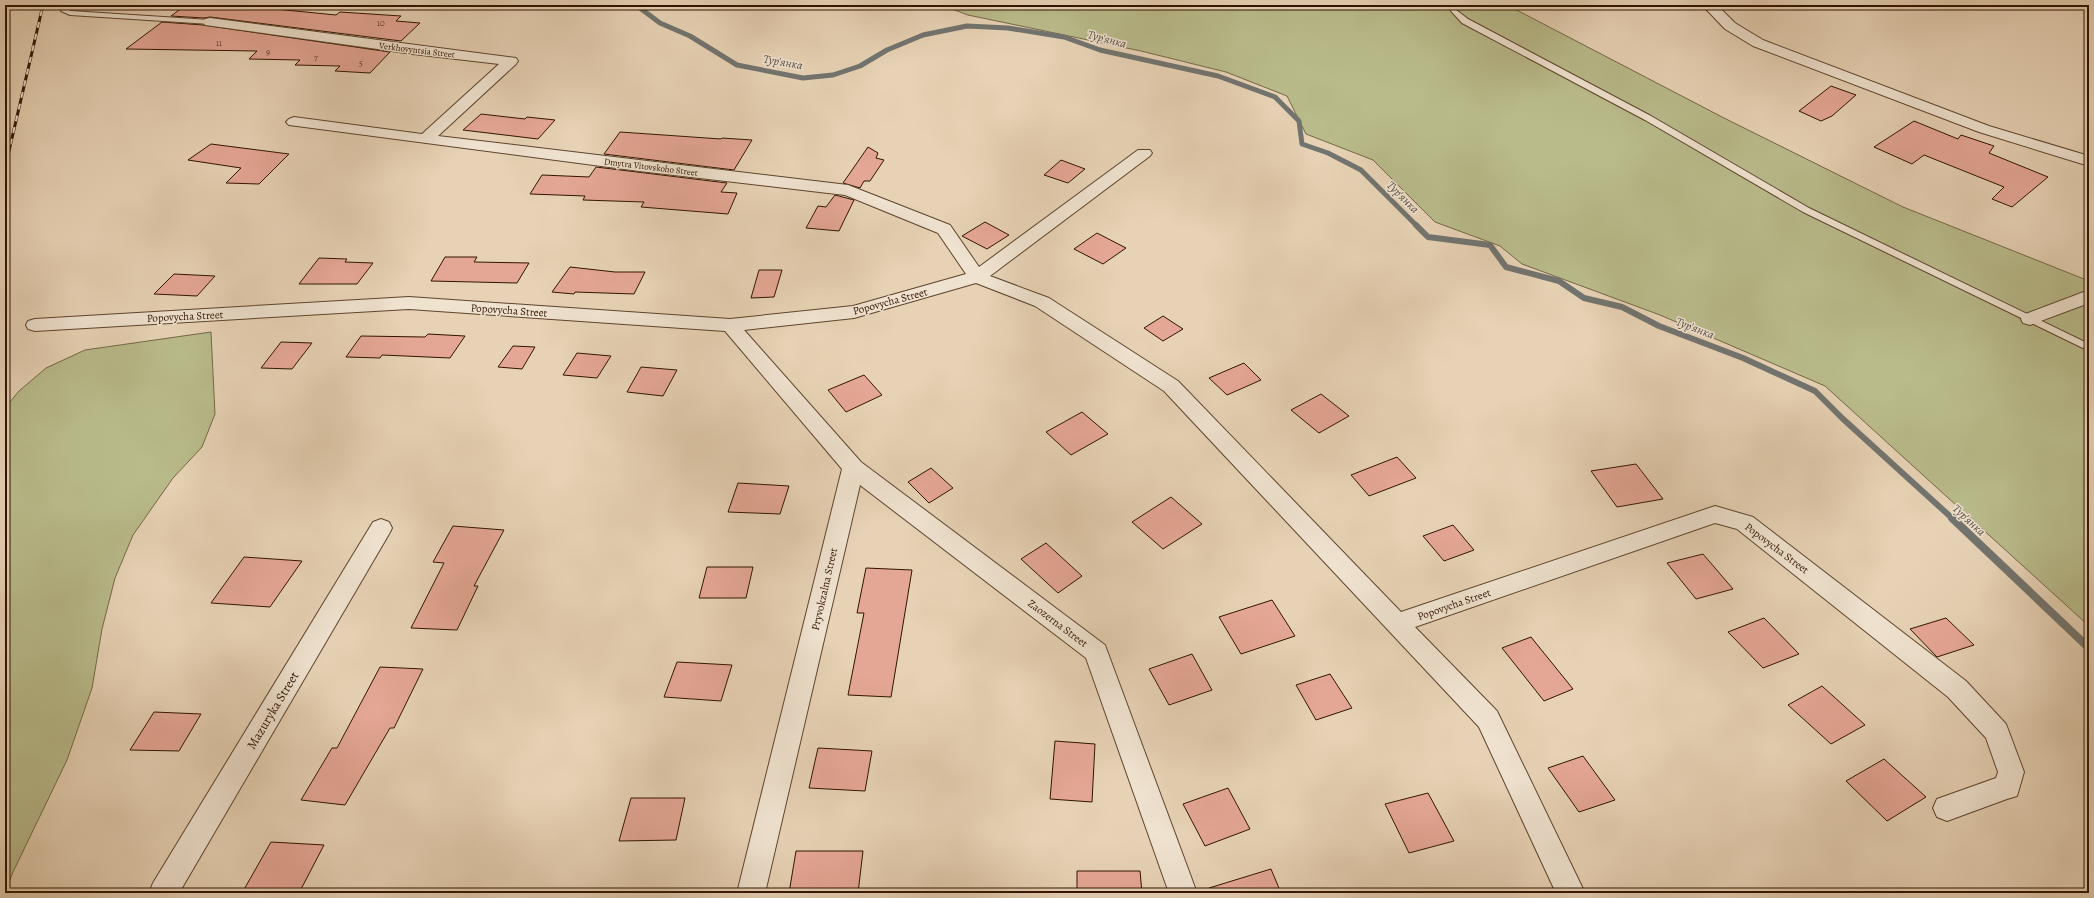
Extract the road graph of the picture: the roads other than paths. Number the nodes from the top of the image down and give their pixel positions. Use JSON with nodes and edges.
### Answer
{"nodes":[{"id":1,"x":67,"y":5,"type":"edge"},
{"id":2,"x":1709,"y":5,"type":"edge"},
{"id":3,"x":1453,"y":10,"type":"dead end"},
{"id":4,"x":210,"y":22,"type":"joint"},
{"id":5,"x":294,"y":122,"type":"dead end"},
{"id":6,"x":426,"y":138,"type":"junction"},
{"id":7,"x":1144,"y":153,"type":"dead end"},
{"id":8,"x":2089,"y":161,"type":"edge"},
{"id":9,"x":977,"y":277,"type":"junction"},
{"id":10,"x":2089,"y":296,"type":"edge"},
{"id":11,"x":2030,"y":319,"type":"junction"},
{"id":12,"x":35,"y":325,"type":"dead end"},
{"id":13,"x":730,"y":325,"type":"junction"},
{"id":14,"x":2089,"y":348,"type":"edge"},
{"id":15,"x":853,"y":468,"type":"junction"},
{"id":16,"x":381,"y":528,"type":"dead end"},
{"id":17,"x":1397,"y":623,"type":"junction"},
{"id":18,"x":1947,"y":808,"type":"dead end"},
{"id":19,"x":163,"y":893,"type":"edge"},
{"id":20,"x":751,"y":893,"type":"edge"},
{"id":21,"x":1183,"y":893,"type":"edge"},
{"id":22,"x":1571,"y":893,"type":"edge"}],
"edges":[{"from":1,"to":4,"type":"lane"},
{"from":2,"to":8,"type":"street"},
{"from":3,"to":11,"type":"lane"},
{"from":4,"to":6,"type":"street","name":"Verkhovyntsia Street"},
{"from":5,"to":6,"type":"street","name":"Dmytra Vitovskoho Street"},
{"from":6,"to":9,"type":"street","name":"Dmytra Vitovskoho Street"},
{"from":7,"to":9,"type":"street","name":"Popovycha Street"},
{"from":9,"to":13,"type":"street","name":"Popovycha Street"},
{"from":9,"to":17,"type":"street"},
{"from":10,"to":11,"type":"street"},
{"from":11,"to":14,"type":"lane"},
{"from":12,"to":13,"type":"street","name":"Popovycha Street"},
{"from":13,"to":15,"type":"street"},
{"from":15,"to":20,"type":"street","name":"Pryvokzalna Street"},
{"from":15,"to":21,"type":"street","name":"Zaozerna Street"},
{"from":16,"to":19,"type":"street","name":"Mazuryka Street"},
{"from":17,"to":18,"type":"street","name":"Popovycha Street"},
{"from":17,"to":22,"type":"street"}]}
